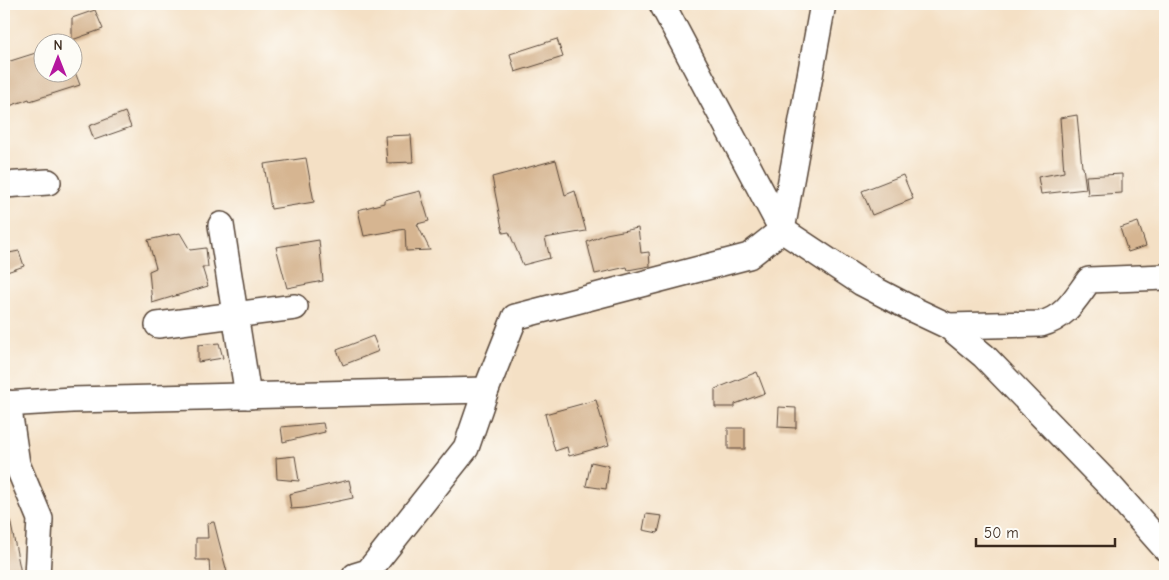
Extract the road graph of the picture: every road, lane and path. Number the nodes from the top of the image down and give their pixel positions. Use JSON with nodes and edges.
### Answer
{"nodes":[{"id":1,"x":662,"y":4,"type":"edge"},
{"id":2,"x":823,"y":4,"type":"edge"},
{"id":3,"x":48,"y":182,"type":"dead end"},
{"id":4,"x":4,"y":184,"type":"edge"},
{"id":5,"x":221,"y":225,"type":"dead end"},
{"id":6,"x":782,"y":230,"type":"junction"},
{"id":7,"x":1165,"y":277,"type":"edge"},
{"id":8,"x":295,"y":307,"type":"dead end"},
{"id":9,"x":235,"y":315,"type":"junction"},
{"id":10,"x":158,"y":325,"type":"dead end"},
{"id":11,"x":948,"y":326,"type":"junction"},
{"id":12,"x":486,"y":390,"type":"junction"},
{"id":13,"x":248,"y":396,"type":"junction"},
{"id":14,"x":6,"y":403,"type":"edge"},
{"id":15,"x":1165,"y":548,"type":"edge"},
{"id":16,"x":37,"y":576,"type":"edge"},
{"id":17,"x":355,"y":576,"type":"edge"}],
"edges":[{"from":1,"to":6,"type":"street"},
{"from":2,"to":6,"type":"street"},
{"from":3,"to":4,"type":"street"},
{"from":5,"to":9,"type":"street"},
{"from":6,"to":11,"type":"street"},
{"from":6,"to":12,"type":"street"},
{"from":7,"to":11,"type":"street"},
{"from":8,"to":9,"type":"street"},
{"from":9,"to":10,"type":"street"},
{"from":9,"to":13,"type":"street"},
{"from":11,"to":15,"type":"street"},
{"from":12,"to":13,"type":"street"},
{"from":12,"to":17,"type":"street"},
{"from":13,"to":14,"type":"street"},
{"from":14,"to":16,"type":"street"}]}
